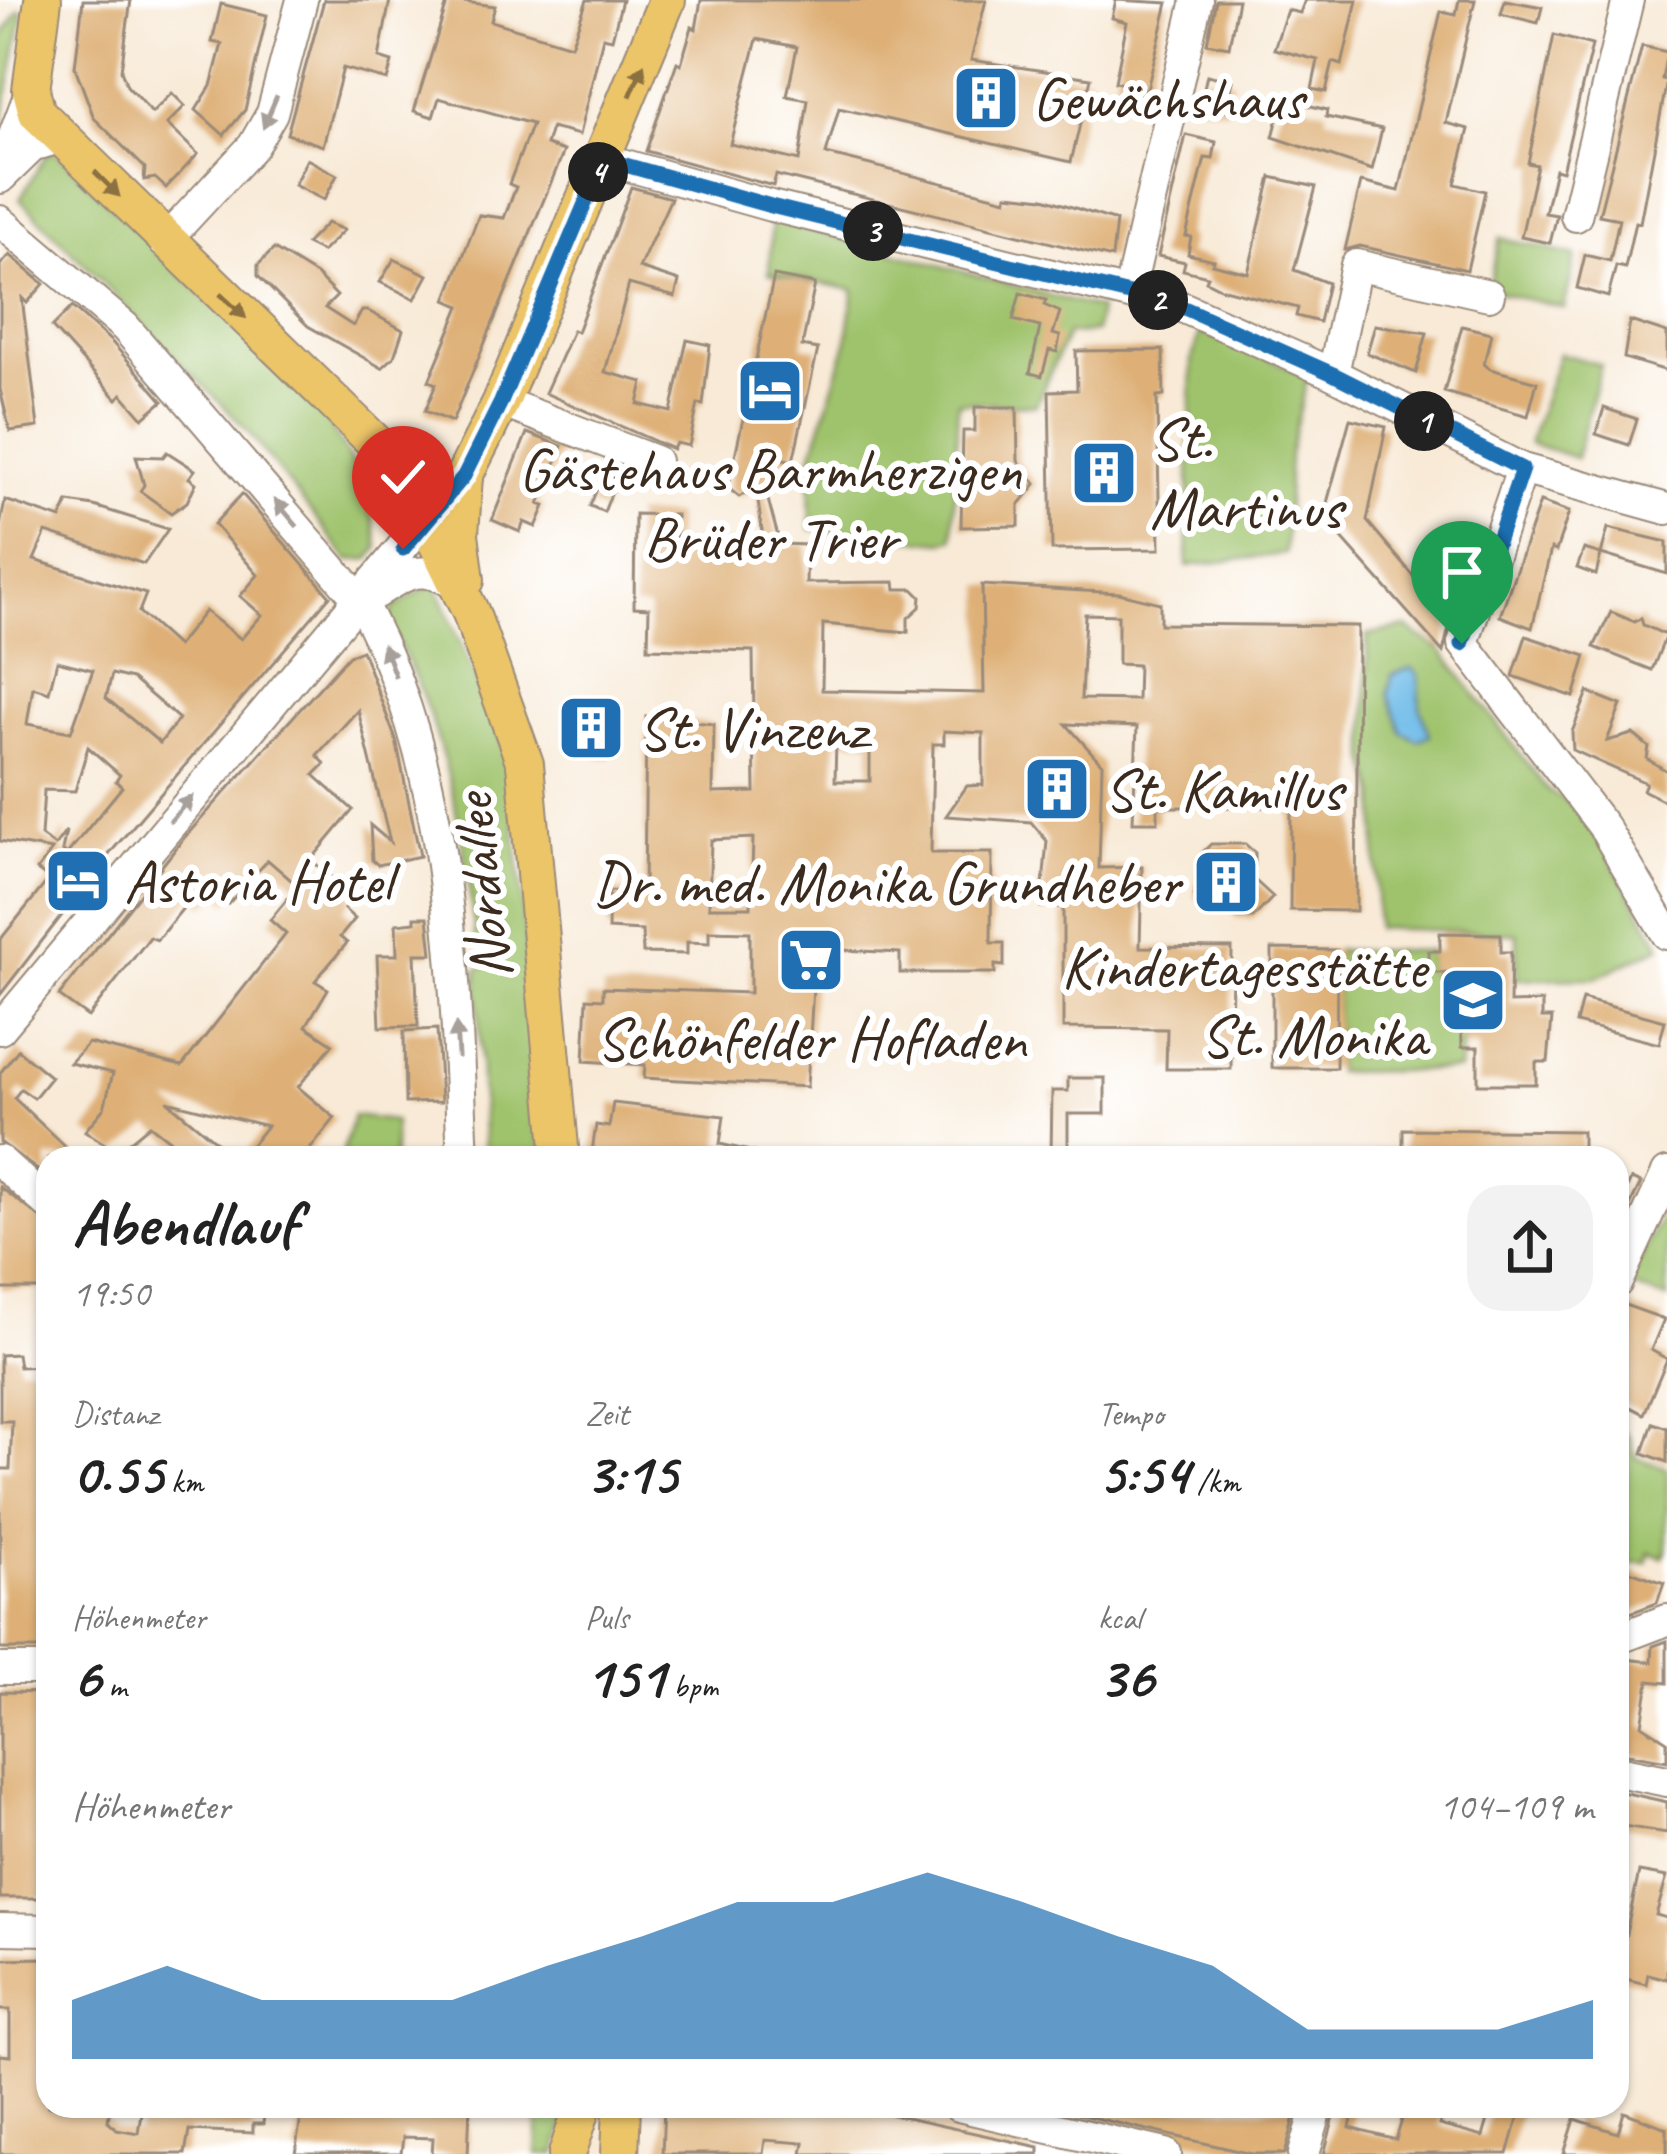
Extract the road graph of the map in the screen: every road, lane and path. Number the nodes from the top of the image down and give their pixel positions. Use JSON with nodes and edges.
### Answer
{"nodes":[{"id":1,"x":43,"y":0,"type":"edge"},
{"id":2,"x":302,"y":0,"type":"edge"},
{"id":3,"x":668,"y":0,"type":"edge"},
{"id":4,"x":1197,"y":0,"type":"edge"},
{"id":5,"x":1628,"y":0,"type":"edge"},
{"id":6,"x":31,"y":90,"type":"junction"},
{"id":7,"x":59,"y":138,"type":"junction"},
{"id":8,"x":604,"y":159,"type":"junction"},
{"id":9,"x":0,"y":175,"type":"edge"},
{"id":10,"x":1576,"y":216,"type":"dead end"},
{"id":11,"x":0,"y":221,"type":"edge"},
{"id":12,"x":164,"y":242,"type":"junction"},
{"id":13,"x":1129,"y":292,"type":"junction"},
{"id":14,"x":1489,"y":295,"type":"dead end"},
{"id":15,"x":1333,"y":374,"type":"junction"},
{"id":16,"x":501,"y":402,"type":"junction"},
{"id":17,"x":386,"y":452,"type":"junction"},
{"id":18,"x":655,"y":461,"type":"dead end"},
{"id":19,"x":1522,"y":469,"type":"junction"},
{"id":20,"x":458,"y":483,"type":"junction"},
{"id":21,"x":1667,"y":508,"type":"edge"},
{"id":22,"x":424,"y":520,"type":"junction"},
{"id":23,"x":464,"y":600,"type":"junction"},
{"id":24,"x":361,"y":602,"type":"junction"},
{"id":25,"x":1667,"y":934,"type":"edge"},
{"id":26,"x":0,"y":1029,"type":"edge"},
{"id":27,"x":462,"y":1146,"type":"edge"},
{"id":28,"x":560,"y":1146,"type":"edge"},
{"id":29,"x":0,"y":1161,"type":"edge"},
{"id":30,"x":1667,"y":1173,"type":"edge"},
{"id":31,"x":36,"y":1193,"type":"edge"},
{"id":32,"x":1629,"y":1254,"type":"edge"},
{"id":33,"x":1667,"y":1620,"type":"edge"},
{"id":34,"x":1629,"y":1634,"type":"edge"},
{"id":35,"x":0,"y":1670,"type":"edge"},
{"id":36,"x":36,"y":1670,"type":"edge"},
{"id":37,"x":1629,"y":1774,"type":"edge"},
{"id":38,"x":1667,"y":1781,"type":"edge"},
{"id":39,"x":0,"y":1929,"type":"edge"},
{"id":40,"x":36,"y":1930,"type":"edge"},
{"id":41,"x":579,"y":2118,"type":"edge"},
{"id":42,"x":622,"y":2118,"type":"edge"},
{"id":43,"x":1010,"y":2118,"type":"edge"},
{"id":44,"x":1314,"y":2118,"type":"edge"},
{"id":45,"x":567,"y":2154,"type":"edge"},
{"id":46,"x":620,"y":2154,"type":"edge"},
{"id":47,"x":1166,"y":2154,"type":"edge"},
{"id":48,"x":1304,"y":2154,"type":"edge"}],
"edges":[{"from":1,"to":6,"type":"main road"},
{"from":2,"to":12,"type":"street","one_way":true},
{"from":8,"to":3,"type":"main road","one_way":true},
{"from":4,"to":13,"type":"street"},
{"from":5,"to":10,"type":"street"},
{"from":6,"to":7,"type":"main road"},
{"from":6,"to":9,"type":"street"},
{"from":7,"to":9,"type":"street"},
{"from":7,"to":12,"type":"main road","one_way":true},
{"from":8,"to":13,"type":"street"},
{"from":8,"to":16,"type":"main road"},
{"from":24,"to":11,"type":"street","one_way":true},
{"from":12,"to":17,"type":"main road","one_way":true},
{"from":13,"to":15,"type":"street"},
{"from":14,"to":15,"type":"street"},
{"from":15,"to":19,"type":"street"},
{"from":16,"to":18,"type":"street"},
{"from":16,"to":20,"type":"main road"},
{"from":17,"to":20,"type":"main road"},
{"from":17,"to":22,"type":"main road","name":"Nordallee"},
{"from":19,"to":21,"type":"street"},
{"from":19,"to":25,"type":"street"},
{"from":20,"to":22,"type":"main road"},
{"from":20,"to":23,"type":"main road","name":"Nordallee"},
{"from":22,"to":23,"type":"main road","name":"Nordallee"},
{"from":22,"to":24,"type":"street"},
{"from":23,"to":24,"type":"street"},
{"from":23,"to":28,"type":"main road","name":"Nordallee"},
{"from":26,"to":24,"type":"street","one_way":true},
{"from":27,"to":24,"type":"street","one_way":true},
{"from":29,"to":31,"type":"street"},
{"from":30,"to":32,"type":"street"},
{"from":33,"to":34,"type":"street"},
{"from":35,"to":36,"type":"street"},
{"from":37,"to":38,"type":"street"},
{"from":39,"to":40,"type":"street"},
{"from":41,"to":45,"type":"main road"},
{"from":42,"to":46,"type":"main road"},
{"from":43,"to":47,"type":"street"},
{"from":44,"to":48,"type":"street"}]}
